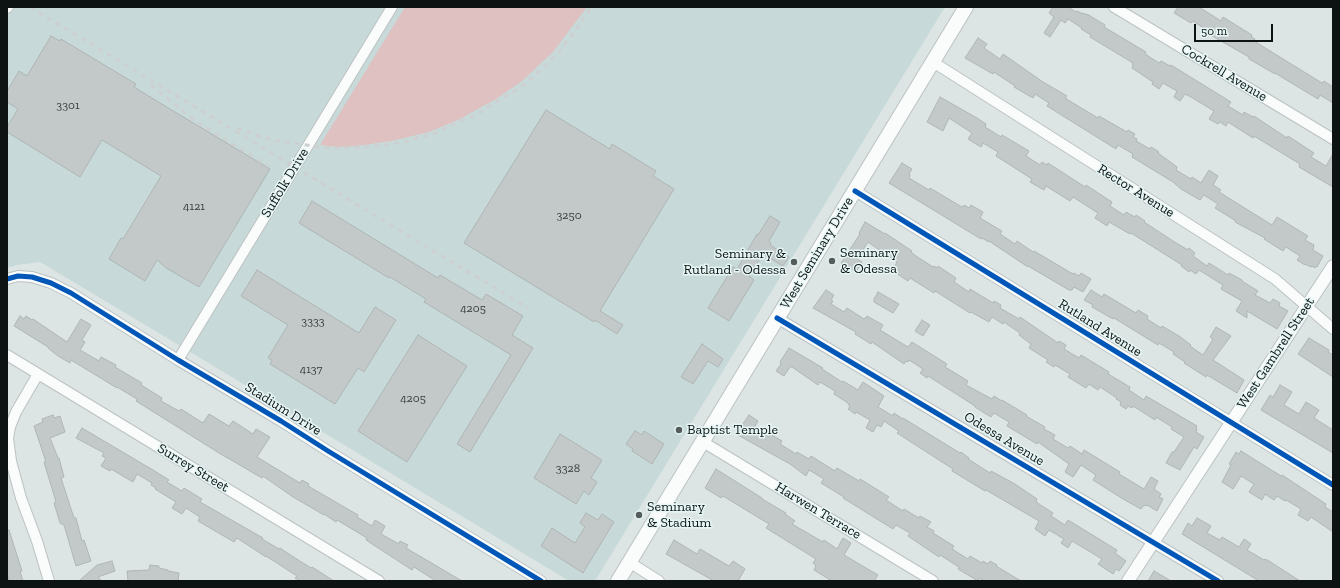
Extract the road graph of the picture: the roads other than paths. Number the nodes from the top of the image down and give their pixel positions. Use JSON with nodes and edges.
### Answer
{"nodes":[{"id":1,"x":392,"y":7,"type":"edge"},
{"id":2,"x":966,"y":7,"type":"edge"},
{"id":3,"x":1114,"y":7,"type":"edge"},
{"id":4,"x":933,"y":62,"type":"junction"},
{"id":5,"x":1333,"y":139,"type":"edge"},
{"id":6,"x":855,"y":191,"type":"junction"},
{"id":7,"x":1333,"y":266,"type":"edge"},
{"id":8,"x":7,"y":279,"type":"edge"},
{"id":9,"x":1306,"y":306,"type":"junction"},
{"id":10,"x":777,"y":318,"type":"junction"},
{"id":11,"x":1333,"y":329,"type":"edge"},
{"id":12,"x":7,"y":355,"type":"edge"},
{"id":13,"x":178,"y":360,"type":"junction"},
{"id":14,"x":38,"y":374,"type":"junction"},
{"id":15,"x":1230,"y":422,"type":"junction"},
{"id":16,"x":703,"y":442,"type":"junction"},
{"id":17,"x":1333,"y":485,"type":"edge"},
{"id":18,"x":1153,"y":542,"type":"junction"},
{"id":19,"x":629,"y":562,"type":"junction"},
{"id":20,"x":49,"y":581,"type":"edge"},
{"id":21,"x":379,"y":581,"type":"edge"},
{"id":22,"x":541,"y":581,"type":"edge"},
{"id":23,"x":618,"y":581,"type":"edge"},
{"id":24,"x":660,"y":581,"type":"edge"},
{"id":25,"x":932,"y":581,"type":"edge"},
{"id":26,"x":1128,"y":581,"type":"edge"},
{"id":27,"x":1218,"y":581,"type":"edge"}],
"edges":[{"from":1,"to":13,"type":"street","name":"Suffolk Drive"},
{"from":2,"to":4,"type":"main road","name":"West Seminary Drive"},
{"from":3,"to":5,"type":"street","name":"Cockrell Avenue"},
{"from":4,"to":6,"type":"main road","name":"West Seminary Drive"},
{"from":4,"to":9,"type":"street","name":"Rector Avenue"},
{"from":6,"to":10,"type":"main road","name":"West Seminary Drive"},
{"from":6,"to":15,"type":"street","name":"Rutland Avenue"},
{"from":7,"to":9,"type":"street","name":"West Gambrell Street"},
{"from":8,"to":13,"type":"street","name":"Stadium Drive"},
{"from":9,"to":11,"type":"street","name":"Rector Avenue"},
{"from":9,"to":15,"type":"street","name":"West Gambrell Street"},
{"from":10,"to":16,"type":"main road","name":"West Seminary Drive"},
{"from":10,"to":18,"type":"street","name":"Odessa Avenue"},
{"from":12,"to":14,"type":"street","name":"Surrey Street"},
{"from":13,"to":22,"type":"street","name":"Stadium Drive"},
{"from":14,"to":20,"type":"street"},
{"from":14,"to":21,"type":"street","name":"Surrey Street"},
{"from":15,"to":17,"type":"street","name":"Rutland Avenue"},
{"from":15,"to":18,"type":"street","name":"West Gambrell Street"},
{"from":16,"to":19,"type":"main road","name":"West Seminary Drive"},
{"from":16,"to":25,"type":"street","name":"Harwen Terrace"},
{"from":18,"to":26,"type":"street","name":"West Gambrell Street"},
{"from":18,"to":27,"type":"street","name":"Odessa Avenue"},
{"from":19,"to":23,"type":"main road","name":"West Seminary Drive"},
{"from":19,"to":24,"type":"street"}]}
